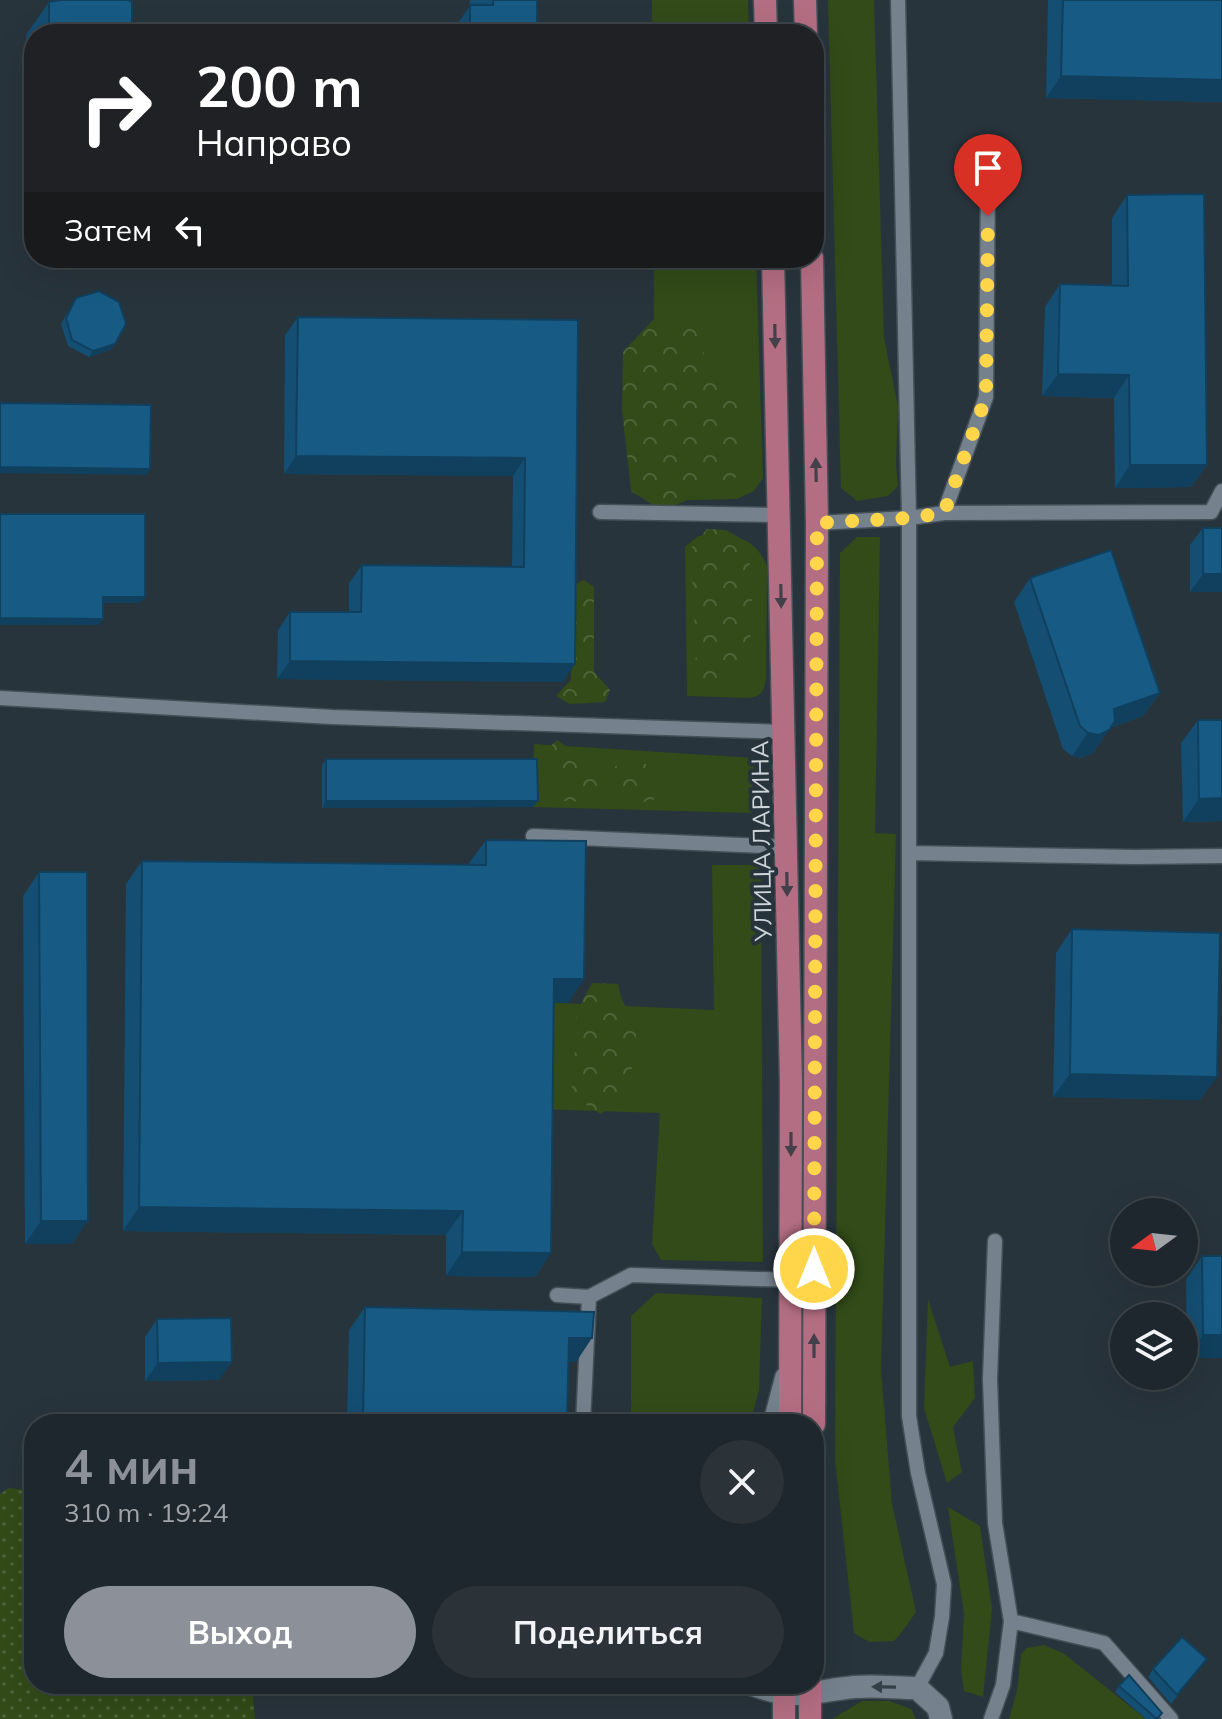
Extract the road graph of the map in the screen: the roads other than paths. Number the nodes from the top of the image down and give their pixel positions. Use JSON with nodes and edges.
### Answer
{"nodes":[{"id":1,"x":765,"y":0,"type":"edge"},
{"id":2,"x":805,"y":0,"type":"edge"},
{"id":3,"x":898,"y":0,"type":"edge"},
{"id":4,"x":766,"y":24,"type":"edge"},
{"id":5,"x":806,"y":24,"type":"edge"},
{"id":6,"x":988,"y":173,"type":"dead end"},
{"id":7,"x":773,"y":268,"type":"edge"},
{"id":8,"x":812,"y":268,"type":"edge"},
{"id":9,"x":1222,"y":491,"type":"edge"},
{"id":10,"x":600,"y":512,"type":"dead end"},
{"id":11,"x":944,"y":513,"type":"junction"},
{"id":12,"x":779,"y":515,"type":"junction"},
{"id":13,"x":909,"y":518,"type":"junction"},
{"id":14,"x":817,"y":523,"type":"junction"},
{"id":15,"x":0,"y":698,"type":"edge"},
{"id":16,"x":785,"y":732,"type":"junction"},
{"id":17,"x":533,"y":836,"type":"dead end"},
{"id":18,"x":787,"y":847,"type":"junction"},
{"id":19,"x":909,"y":853,"type":"junction"},
{"id":20,"x":1222,"y":856,"type":"edge"},
{"id":21,"x":995,"y":1241,"type":"dead end"},
{"id":22,"x":791,"y":1280,"type":"junction"},
{"id":23,"x":557,"y":1295,"type":"dead end"},
{"id":24,"x":589,"y":1297,"type":"junction"},
{"id":25,"x":791,"y":1362,"type":"junction"},
{"id":26,"x":583,"y":1414,"type":"edge"},
{"id":27,"x":777,"y":1414,"type":"edge"},
{"id":28,"x":790,"y":1414,"type":"edge"},
{"id":29,"x":814,"y":1414,"type":"edge"},
{"id":30,"x":1011,"y":1621,"type":"junction"},
{"id":31,"x":824,"y":1688,"type":"edge"},
{"id":32,"x":917,"y":1688,"type":"junction"},
{"id":33,"x":784,"y":1694,"type":"edge"},
{"id":34,"x":810,"y":1694,"type":"edge"},
{"id":35,"x":784,"y":1719,"type":"edge"},
{"id":36,"x":810,"y":1719,"type":"edge"},
{"id":37,"x":941,"y":1719,"type":"edge"},
{"id":38,"x":991,"y":1719,"type":"edge"},
{"id":39,"x":1171,"y":1719,"type":"edge"}],
"edges":[{"from":1,"to":4,"type":"main road"},
{"from":2,"to":5,"type":"main road"},
{"from":3,"to":13,"type":"lane"},
{"from":6,"to":11,"type":"lane"},
{"from":7,"to":12,"type":"main road","name":"УЛИЦА ЛАРИНА","one_way":true},
{"from":14,"to":8,"type":"main road","one_way":true},
{"from":9,"to":11,"type":"lane"},
{"from":10,"to":12,"type":"lane"},
{"from":11,"to":13,"type":"lane"},
{"from":12,"to":16,"type":"main road","name":"УЛИЦА ЛАРИНА","one_way":true},
{"from":13,"to":14,"type":"lane"},
{"from":13,"to":19,"type":"lane"},
{"from":29,"to":14,"type":"main road","one_way":true},
{"from":15,"to":16,"type":"lane"},
{"from":16,"to":18,"type":"main road","name":"УЛИЦА ЛАРИНА"},
{"from":17,"to":18,"type":"lane"},
{"from":18,"to":22,"type":"main road","name":"УЛИЦА ЛАРИНА","one_way":true},
{"from":19,"to":20,"type":"lane"},
{"from":19,"to":32,"type":"lane"},
{"from":21,"to":30,"type":"lane"},
{"from":22,"to":24,"type":"lane"},
{"from":22,"to":25,"type":"main road","name":"УЛИЦА ЛАРИНА"},
{"from":23,"to":24,"type":"lane"},
{"from":24,"to":26,"type":"lane"},
{"from":25,"to":27,"type":"street"},
{"from":25,"to":28,"type":"main road","name":"УЛИЦА ЛАРИНА"},
{"from":30,"to":38,"type":"lane"},
{"from":30,"to":39,"type":"lane"},
{"from":32,"to":31,"type":"street","one_way":true},
{"from":32,"to":37,"type":"street"},
{"from":33,"to":35,"type":"main road"},
{"from":34,"to":36,"type":"main road"}]}
